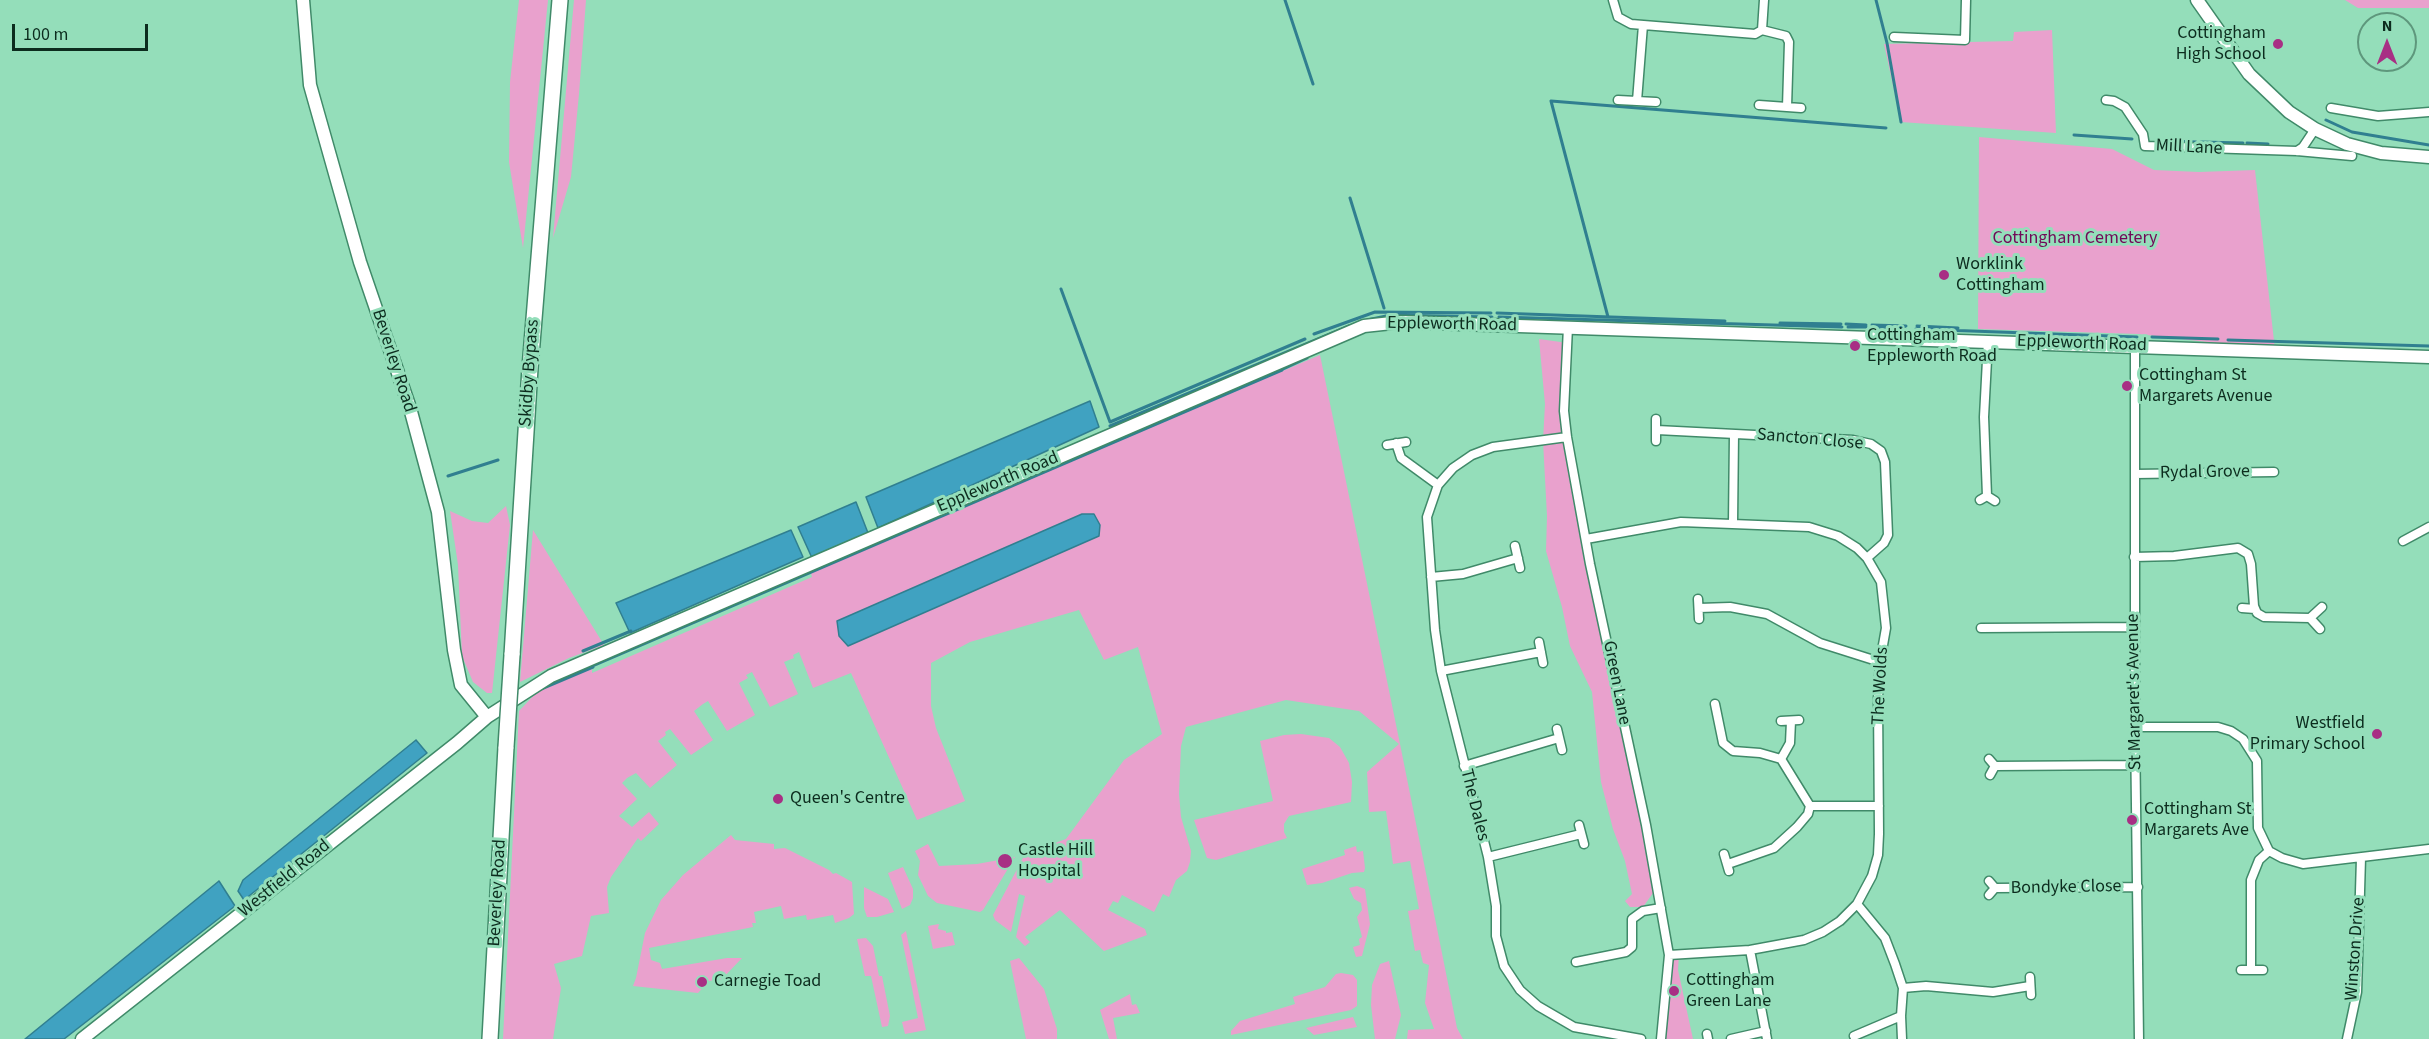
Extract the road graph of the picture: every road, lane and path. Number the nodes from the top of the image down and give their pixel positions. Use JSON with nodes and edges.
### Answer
{"nodes":[{"id":1,"x":303,"y":0,"type":"edge"},
{"id":2,"x":560,"y":0,"type":"edge"},
{"id":3,"x":1613,"y":0,"type":"edge"},
{"id":4,"x":1764,"y":0,"type":"edge"},
{"id":5,"x":1966,"y":0,"type":"edge"},
{"id":6,"x":2197,"y":0,"type":"edge"},
{"id":7,"x":1643,"y":25,"type":"junction"},
{"id":8,"x":1762,"y":30,"type":"junction"},
{"id":9,"x":1894,"y":37,"type":"dead end"},
{"id":10,"x":1618,"y":99,"type":"dead end"},
{"id":11,"x":1636,"y":100,"type":"junction"},
{"id":12,"x":2106,"y":100,"type":"dead end"},
{"id":13,"x":1656,"y":102,"type":"dead end"},
{"id":14,"x":1759,"y":105,"type":"dead end"},
{"id":15,"x":1787,"y":107,"type":"junction"},
{"id":16,"x":1801,"y":108,"type":"dead end"},
{"id":17,"x":2331,"y":108,"type":"dead end"},
{"id":18,"x":2429,"y":112,"type":"edge"},
{"id":19,"x":2315,"y":129,"type":"junction"},
{"id":20,"x":2297,"y":151,"type":"junction"},
{"id":21,"x":2352,"y":156,"type":"dead end"},
{"id":22,"x":2429,"y":158,"type":"edge"},
{"id":23,"x":1568,"y":327,"type":"junction"},
{"id":24,"x":1988,"y":341,"type":"junction"},
{"id":25,"x":2135,"y":346,"type":"junction"},
{"id":26,"x":2429,"y":357,"type":"edge"},
{"id":27,"x":1656,"y":419,"type":"dead end"},
{"id":28,"x":1657,"y":430,"type":"junction"},
{"id":29,"x":1734,"y":434,"type":"junction"},
{"id":30,"x":1567,"y":437,"type":"junction"},
{"id":31,"x":1656,"y":441,"type":"dead end"},
{"id":32,"x":1406,"y":442,"type":"dead end"},
{"id":33,"x":2274,"y":472,"type":"dead end"},
{"id":34,"x":2135,"y":474,"type":"junction"},
{"id":35,"x":1437,"y":484,"type":"junction"},
{"id":36,"x":1987,"y":499,"type":"dead end"},
{"id":37,"x":1733,"y":523,"type":"junction"},
{"id":38,"x":2429,"y":527,"type":"edge"},
{"id":39,"x":1586,"y":539,"type":"junction"},
{"id":40,"x":2403,"y":541,"type":"dead end"},
{"id":41,"x":1515,"y":546,"type":"dead end"},
{"id":42,"x":2134,"y":557,"type":"junction"},
{"id":43,"x":1518,"y":558,"type":"junction"},
{"id":44,"x":1867,"y":558,"type":"junction"},
{"id":45,"x":1520,"y":568,"type":"dead end"},
{"id":46,"x":1431,"y":577,"type":"junction"},
{"id":47,"x":2322,"y":606,"type":"dead end"},
{"id":48,"x":2242,"y":609,"type":"dead end"},
{"id":49,"x":2255,"y":609,"type":"junction"},
{"id":50,"x":2310,"y":618,"type":"junction"},
{"id":51,"x":1699,"y":619,"type":"dead end"},
{"id":52,"x":2135,"y":627,"type":"junction"},
{"id":53,"x":1981,"y":628,"type":"dead end"},
{"id":54,"x":2320,"y":629,"type":"dead end"},
{"id":55,"x":1539,"y":642,"type":"dead end"},
{"id":56,"x":1541,"y":652,"type":"junction"},
{"id":57,"x":1880,"y":662,"type":"junction"},
{"id":58,"x":1543,"y":663,"type":"dead end"},
{"id":59,"x":1441,"y":671,"type":"junction"},
{"id":60,"x":1713,"y":710,"type":"dead end"},
{"id":61,"x":486,"y":717,"type":"junction"},
{"id":62,"x":1790,"y":721,"type":"dead end"},
{"id":63,"x":2135,"y":727,"type":"junction"},
{"id":64,"x":506,"y":747,"type":"joint"},
{"id":65,"x":1562,"y":750,"type":"dead end"},
{"id":66,"x":1781,"y":759,"type":"junction"},
{"id":67,"x":1989,"y":759,"type":"dead end"},
{"id":68,"x":2136,"y":765,"type":"junction"},
{"id":69,"x":1464,"y":766,"type":"junction"},
{"id":70,"x":1810,"y":806,"type":"junction"},
{"id":71,"x":1879,"y":806,"type":"junction"},
{"id":72,"x":1579,"y":825,"type":"dead end"},
{"id":73,"x":1581,"y":834,"type":"junction"},
{"id":74,"x":1584,"y":844,"type":"dead end"},
{"id":75,"x":2429,"y":849,"type":"edge"},
{"id":76,"x":2269,"y":851,"type":"junction"},
{"id":77,"x":1724,"y":854,"type":"dead end"},
{"id":78,"x":1488,"y":857,"type":"junction"},
{"id":79,"x":2361,"y":858,"type":"junction"},
{"id":80,"x":2138,"y":887,"type":"junction"},
{"id":81,"x":1991,"y":888,"type":"dead end"},
{"id":82,"x":1857,"y":904,"type":"junction"},
{"id":83,"x":1661,"y":908,"type":"junction"},
{"id":84,"x":1750,"y":951,"type":"junction"},
{"id":85,"x":1669,"y":955,"type":"junction"},
{"id":86,"x":1576,"y":962,"type":"dead end"},
{"id":87,"x":2251,"y":969,"type":"junction"},
{"id":88,"x":2241,"y":970,"type":"dead end"},
{"id":89,"x":2263,"y":970,"type":"dead end"},
{"id":90,"x":2030,"y":986,"type":"dead end"},
{"id":91,"x":1903,"y":988,"type":"junction"},
{"id":92,"x":1900,"y":1016,"type":"junction"},
{"id":93,"x":1854,"y":1034,"type":"edge"},
{"id":94,"x":1766,"y":1035,"type":"edge"},
{"id":95,"x":82,"y":1039,"type":"edge"},
{"id":96,"x":490,"y":1039,"type":"edge"},
{"id":97,"x":1641,"y":1039,"type":"edge"},
{"id":98,"x":1661,"y":1039,"type":"edge"},
{"id":99,"x":1731,"y":1039,"type":"edge"},
{"id":100,"x":1902,"y":1039,"type":"edge"},
{"id":101,"x":2139,"y":1039,"type":"edge"},
{"id":102,"x":2347,"y":1039,"type":"edge"}],
"edges":[{"from":1,"to":61,"type":"street","name":"Beverley Road"},
{"from":2,"to":64,"type":"highway","name":"Skidby Bypass","bridge":true},
{"from":3,"to":7,"type":"street"},
{"from":4,"to":8,"type":"street"},
{"from":5,"to":9,"type":"street"},
{"from":6,"to":19,"type":"street"},
{"from":7,"to":8,"type":"street"},
{"from":7,"to":11,"type":"street"},
{"from":8,"to":15,"type":"street"},
{"from":10,"to":11,"type":"street"},
{"from":11,"to":13,"type":"street"},
{"from":12,"to":20,"type":"street","name":"Mill Lane"},
{"from":14,"to":15,"type":"street"},
{"from":15,"to":16,"type":"street"},
{"from":17,"to":18,"type":"street"},
{"from":19,"to":20,"type":"street"},
{"from":19,"to":22,"type":"street"},
{"from":20,"to":21,"type":"street","name":"Mill Lane"},
{"from":23,"to":24,"type":"street","name":"Eppleworth Road"},
{"from":23,"to":30,"type":"street","name":"Green Lane"},
{"from":23,"to":61,"type":"street","name":"Eppleworth Road"},
{"from":24,"to":25,"type":"street","name":"Eppleworth Road"},
{"from":24,"to":36,"type":"street"},
{"from":25,"to":26,"type":"street","name":"Eppleworth Road"},
{"from":25,"to":34,"type":"street","name":"St Margaret's Avenue"},
{"from":27,"to":28,"type":"street"},
{"from":28,"to":29,"type":"street","name":"Sancton Close"},
{"from":28,"to":31,"type":"street"},
{"from":29,"to":37,"type":"street"},
{"from":29,"to":44,"type":"street","name":"Sancton Close"},
{"from":30,"to":35,"type":"street"},
{"from":30,"to":39,"type":"street","name":"Green Lane"},
{"from":32,"to":35,"type":"street"},
{"from":33,"to":34,"type":"street","name":"Rydal Grove"},
{"from":34,"to":42,"type":"street","name":"St Margaret's Avenue"},
{"from":35,"to":46,"type":"street","name":"The Dales"},
{"from":37,"to":39,"type":"street","name":"The Wolds"},
{"from":37,"to":44,"type":"street","name":"The Wolds"},
{"from":38,"to":40,"type":"street"},
{"from":39,"to":83,"type":"street","name":"Green Lane"},
{"from":41,"to":43,"type":"street"},
{"from":42,"to":49,"type":"street"},
{"from":42,"to":52,"type":"street","name":"St Margaret's Avenue"},
{"from":43,"to":45,"type":"street"},
{"from":43,"to":46,"type":"street"},
{"from":44,"to":57,"type":"street","name":"The Wolds"},
{"from":46,"to":59,"type":"street","name":"The Dales"},
{"from":47,"to":50,"type":"street"},
{"from":48,"to":49,"type":"street"},
{"from":49,"to":50,"type":"street"},
{"from":50,"to":54,"type":"street"},
{"from":51,"to":57,"type":"street"},
{"from":52,"to":53,"type":"street"},
{"from":52,"to":63,"type":"street","name":"St Margaret's Avenue"},
{"from":55,"to":56,"type":"street"},
{"from":56,"to":58,"type":"street"},
{"from":56,"to":59,"type":"street"},
{"from":57,"to":71,"type":"street","name":"The Wolds"},
{"from":59,"to":69,"type":"street","name":"The Dales"},
{"from":60,"to":66,"type":"street"},
{"from":61,"to":95,"type":"street","name":"Westfield Road"},
{"from":62,"to":66,"type":"street"},
{"from":63,"to":68,"type":"street","name":"St Margaret's Avenue"},
{"from":63,"to":76,"type":"street"},
{"from":64,"to":96,"type":"highway","name":"Beverley Road"},
{"from":65,"to":69,"type":"street"},
{"from":66,"to":70,"type":"street"},
{"from":67,"to":68,"type":"street"},
{"from":68,"to":80,"type":"street","name":"St Margaret's Avenue"},
{"from":69,"to":78,"type":"street","name":"The Dales"},
{"from":70,"to":71,"type":"street"},
{"from":70,"to":77,"type":"street"},
{"from":71,"to":82,"type":"street","name":"The Wolds"},
{"from":72,"to":73,"type":"street"},
{"from":73,"to":74,"type":"street"},
{"from":73,"to":78,"type":"street"},
{"from":75,"to":79,"type":"street"},
{"from":76,"to":79,"type":"street"},
{"from":76,"to":87,"type":"street"},
{"from":78,"to":97,"type":"street","name":"The Dales"},
{"from":79,"to":102,"type":"street","name":"Winston Drive"},
{"from":80,"to":81,"type":"street","name":"Bondyke Close"},
{"from":80,"to":101,"type":"street","name":"St Margaret's Avenue"},
{"from":82,"to":84,"type":"street","name":"The Wolds"},
{"from":82,"to":91,"type":"street"},
{"from":83,"to":85,"type":"street","name":"Green Lane"},
{"from":83,"to":86,"type":"street"},
{"from":84,"to":85,"type":"street","name":"The Wolds"},
{"from":84,"to":94,"type":"street"},
{"from":85,"to":98,"type":"street","name":"Green Lane"},
{"from":87,"to":88,"type":"street"},
{"from":87,"to":89,"type":"street"},
{"from":90,"to":91,"type":"street"},
{"from":91,"to":92,"type":"street"},
{"from":92,"to":93,"type":"street"},
{"from":92,"to":100,"type":"street"},
{"from":94,"to":99,"type":"street"}]}
